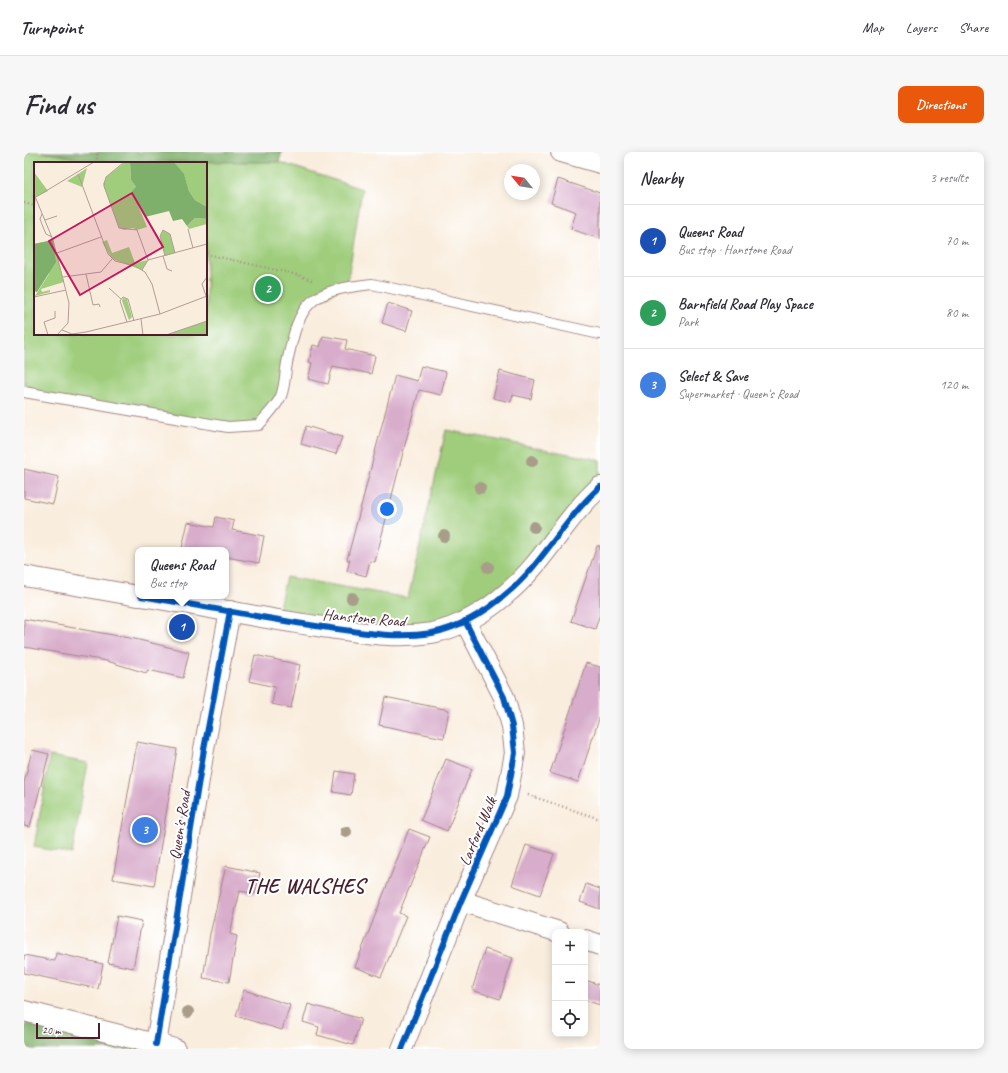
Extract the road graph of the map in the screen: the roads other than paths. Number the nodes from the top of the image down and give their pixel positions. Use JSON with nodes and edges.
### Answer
{"nodes":[{"id":1,"x":561,"y":152,"type":"edge"},
{"id":2,"x":600,"y":163,"type":"edge"},
{"id":3,"x":600,"y":334,"type":"edge"},
{"id":4,"x":24,"y":392,"type":"edge"},
{"id":5,"x":600,"y":487,"type":"edge"},
{"id":6,"x":24,"y":576,"type":"edge"},
{"id":7,"x":135,"y":595,"type":"edge"},
{"id":8,"x":157,"y":599,"type":"edge"},
{"id":9,"x":230,"y":611,"type":"junction"},
{"id":10,"x":465,"y":621,"type":"junction"},
{"id":11,"x":461,"y":901,"type":"junction"},
{"id":12,"x":552,"y":930,"type":"edge"},
{"id":13,"x":588,"y":941,"type":"edge"},
{"id":14,"x":600,"y":945,"type":"edge"},
{"id":15,"x":24,"y":1011,"type":"edge"},
{"id":16,"x":166,"y":1047,"type":"edge"},
{"id":17,"x":402,"y":1049,"type":"edge"}],
"edges":[{"from":1,"to":2,"type":"street"},
{"from":3,"to":4,"type":"lane"},
{"from":5,"to":10,"type":"street","name":"Hanstone Road"},
{"from":6,"to":7,"type":"street","name":"Hanstone Road"},
{"from":8,"to":9,"type":"street","name":"Hanstone Road"},
{"from":9,"to":10,"type":"street","name":"Hanstone Road"},
{"from":9,"to":16,"type":"street","name":"Queen's Road"},
{"from":10,"to":11,"type":"street","name":"Larford Walk"},
{"from":11,"to":12,"type":"street"},
{"from":11,"to":17,"type":"street","name":"Larford Walk"},
{"from":13,"to":14,"type":"street"},
{"from":15,"to":16,"type":"street"}]}
